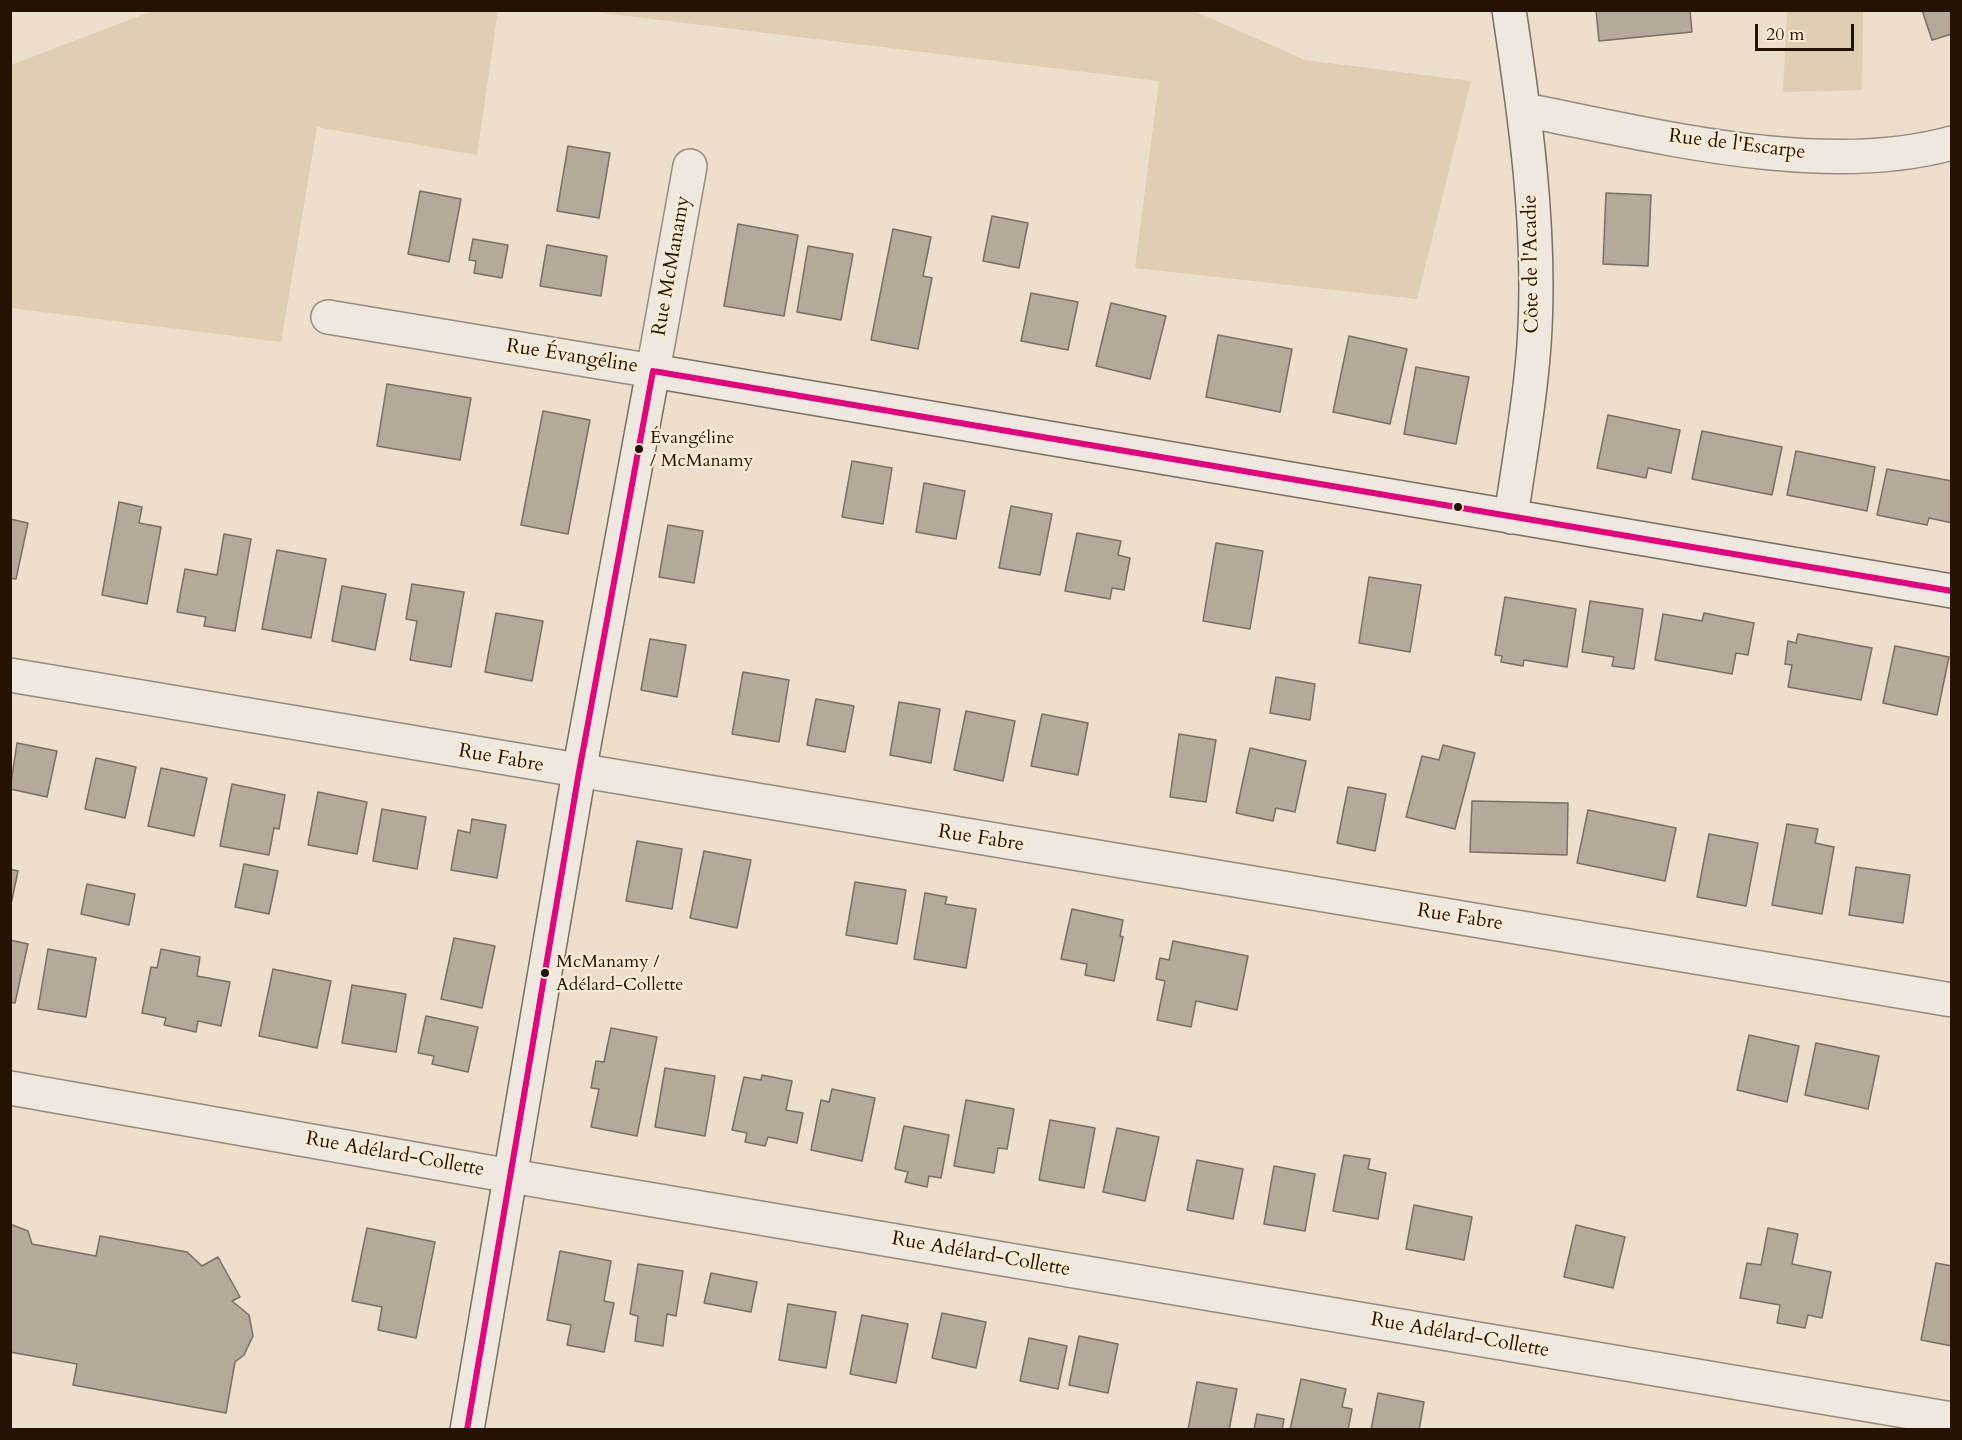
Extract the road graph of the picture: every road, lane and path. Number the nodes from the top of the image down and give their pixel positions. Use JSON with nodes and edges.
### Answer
{"nodes":[{"id":1,"x":1509,"y":10,"type":"edge"},
{"id":2,"x":1524,"y":110,"type":"junction"},
{"id":3,"x":1952,"y":143,"type":"edge"},
{"id":4,"x":690,"y":166,"type":"dead end"},
{"id":5,"x":328,"y":317,"type":"dead end"},
{"id":6,"x":653,"y":371,"type":"junction"},
{"id":7,"x":1510,"y":517,"type":"junction"},
{"id":8,"x":1952,"y":591,"type":"edge"},
{"id":9,"x":10,"y":675,"type":"edge"},
{"id":10,"x":579,"y":772,"type":"junction"},
{"id":11,"x":1952,"y":1000,"type":"edge"},
{"id":12,"x":10,"y":1088,"type":"edge"},
{"id":13,"x":511,"y":1176,"type":"junction"},
{"id":14,"x":1952,"y":1419,"type":"edge"},
{"id":15,"x":467,"y":1430,"type":"edge"}],
"edges":[{"from":1,"to":2,"type":"street","name":"Côte de l'Acadie"},
{"from":2,"to":3,"type":"street","name":"Rue de l'Escarpe"},
{"from":2,"to":7,"type":"street","name":"Côte de l'Acadie"},
{"from":4,"to":6,"type":"street","name":"Rue McManamy"},
{"from":5,"to":6,"type":"street","name":"Rue Évangéline"},
{"from":6,"to":7,"type":"street","name":"Rue Évangéline"},
{"from":6,"to":10,"type":"street","name":"Rue McManamy"},
{"from":7,"to":8,"type":"street","name":"Rue Évangéline"},
{"from":9,"to":10,"type":"street","name":"Rue Fabre"},
{"from":10,"to":11,"type":"street","name":"Rue Fabre"},
{"from":10,"to":13,"type":"street","name":"Rue McManamy"},
{"from":12,"to":13,"type":"street","name":"Rue Adélard-Collette"},
{"from":13,"to":14,"type":"street","name":"Rue Adélard-Collette"},
{"from":13,"to":15,"type":"street","name":"Rue McManamy"}]}
